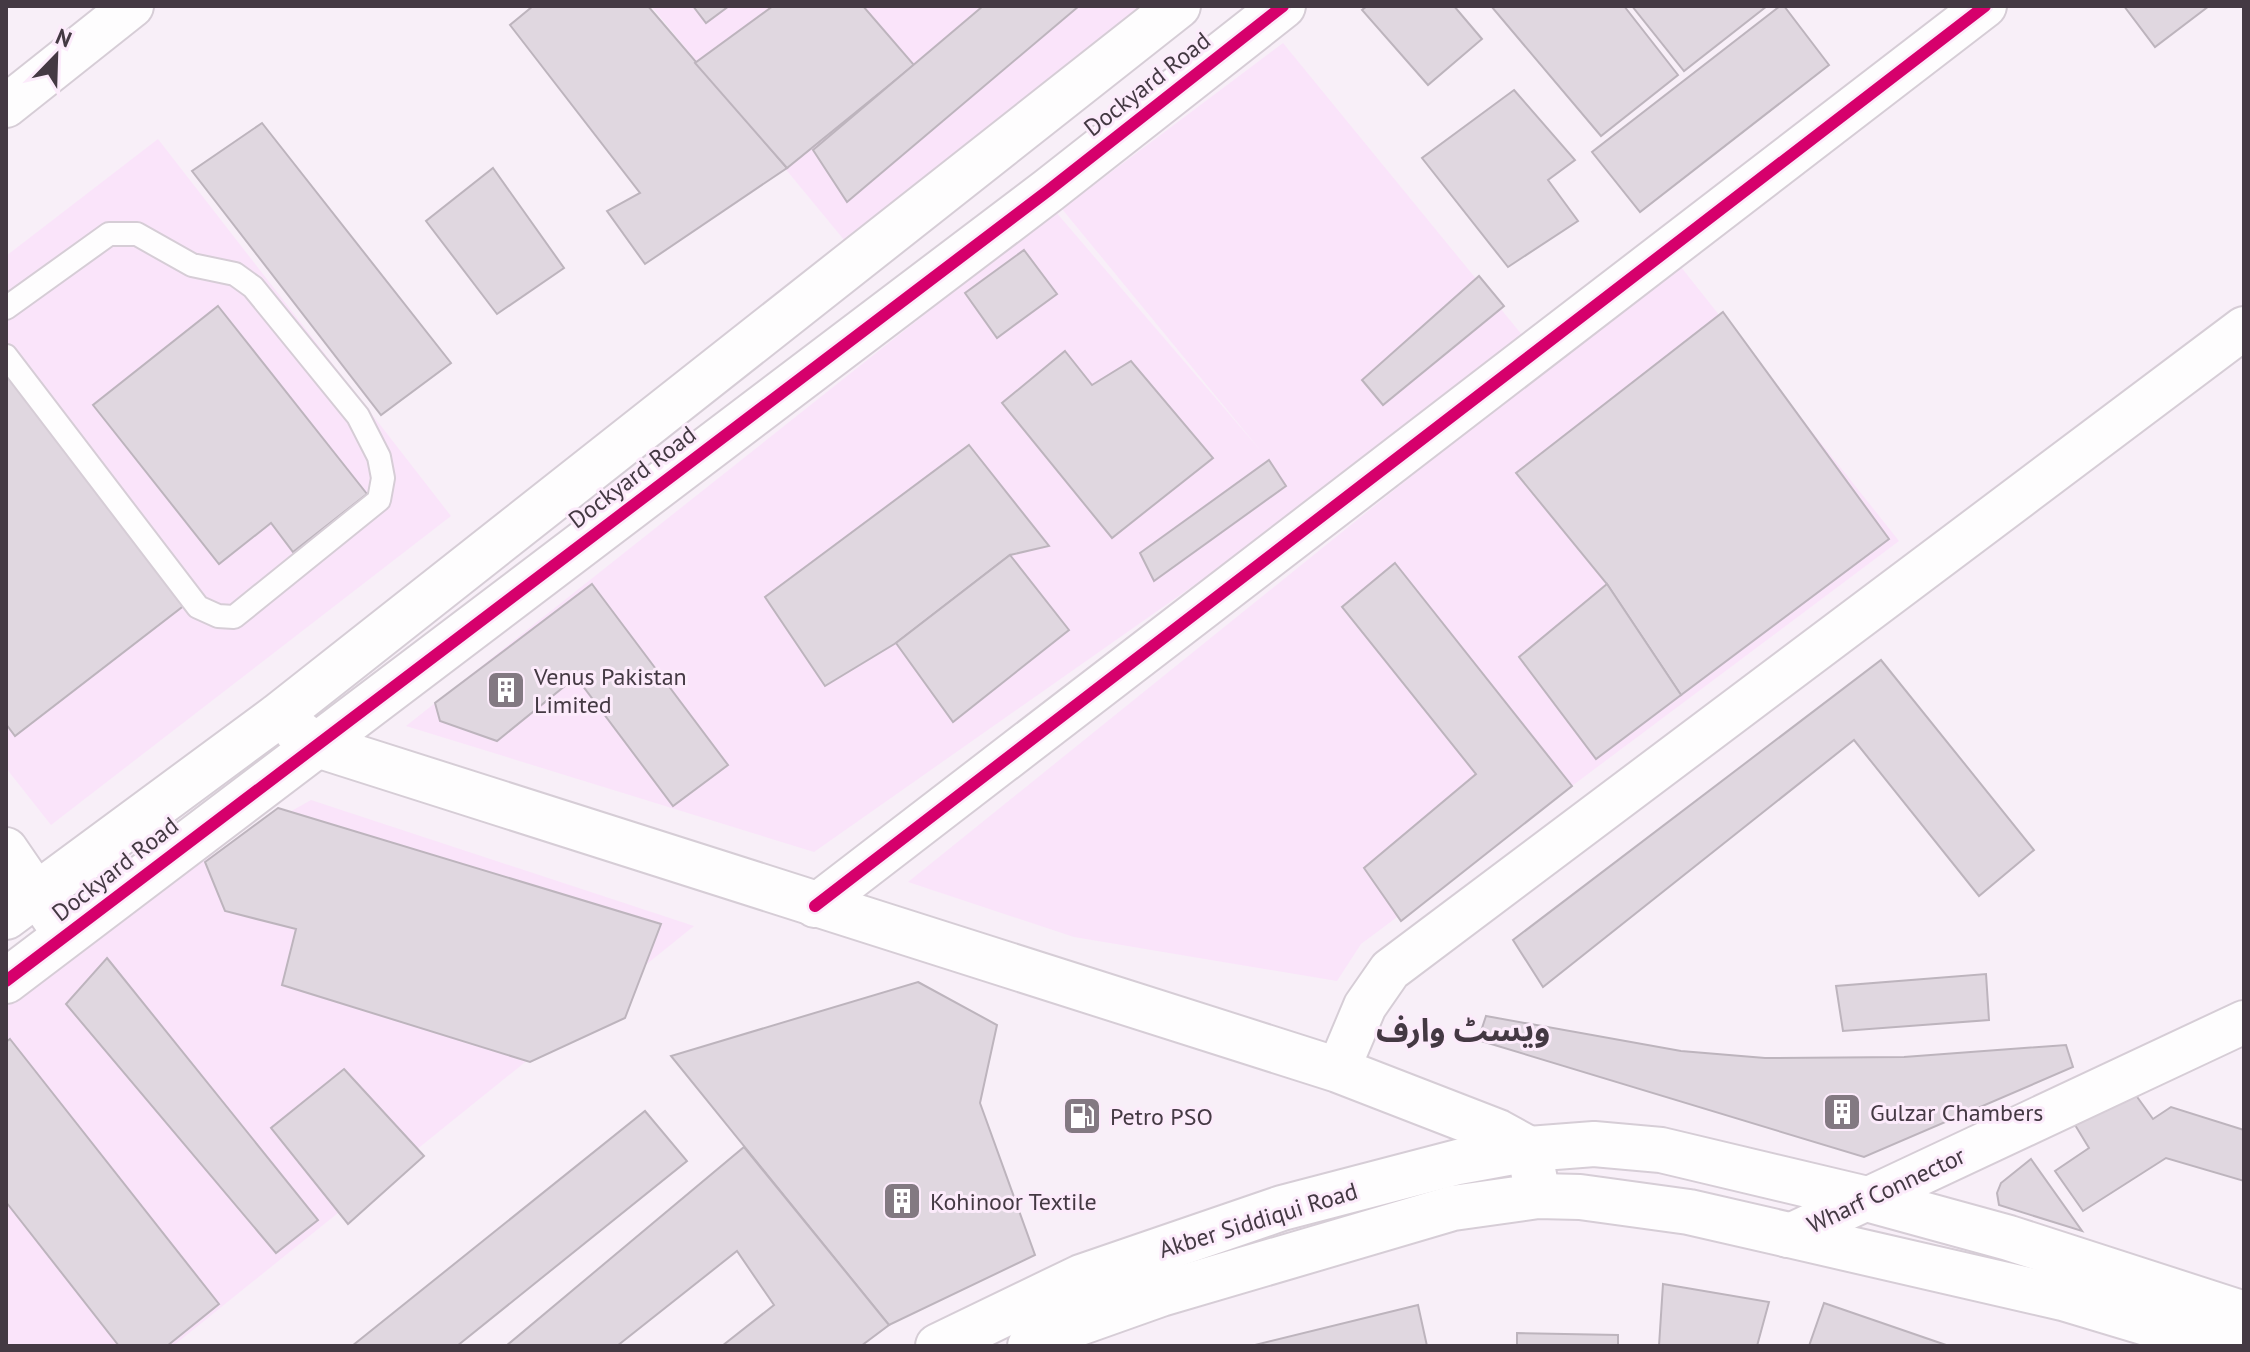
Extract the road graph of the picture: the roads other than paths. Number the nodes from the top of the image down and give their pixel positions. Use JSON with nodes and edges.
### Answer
{"nodes":[{"id":1,"x":132,"y":6,"type":"edge"},
{"id":2,"x":1178,"y":6,"type":"edge"},
{"id":3,"x":1283,"y":6,"type":"edge"},
{"id":4,"x":1985,"y":6,"type":"edge"},
{"id":5,"x":6,"y":106,"type":"edge"},
{"id":6,"x":6,"y":308,"type":"edge"},
{"id":7,"x":2244,"y":328,"type":"edge"},
{"id":8,"x":6,"y":356,"type":"edge"},
{"id":9,"x":278,"y":716,"type":"junction"},
{"id":10,"x":314,"y":744,"type":"junction"},
{"id":11,"x":6,"y":849,"type":"edge"},
{"id":12,"x":22,"y":904,"type":"edge"},
{"id":13,"x":815,"y":906,"type":"junction"},
{"id":14,"x":65,"y":935,"type":"junction"},
{"id":15,"x":6,"y":981,"type":"edge"},
{"id":16,"x":2244,"y":1022,"type":"edge"},
{"id":17,"x":1338,"y":1070,"type":"junction"},
{"id":18,"x":1529,"y":1149,"type":"junction"},
{"id":19,"x":1661,"y":1150,"type":"junction"},
{"id":20,"x":1538,"y":1196,"type":"junction"},
{"id":21,"x":1867,"y":1199,"type":"junction"},
{"id":22,"x":1655,"y":1205,"type":"junction"},
{"id":23,"x":1788,"y":1236,"type":"junction"},
{"id":24,"x":2244,"y":1314,"type":"edge"},
{"id":25,"x":938,"y":1346,"type":"edge"},
{"id":26,"x":1030,"y":1346,"type":"edge"},
{"id":27,"x":2223,"y":1346,"type":"edge"}],
"edges":[{"from":1,"to":5,"type":"street"},
{"from":2,"to":9,"type":"street","name":"Dockyard Road"},
{"from":3,"to":10,"type":"street","name":"Dockyard Road"},
{"from":4,"to":13,"type":"street"},
{"from":6,"to":8,"type":"lane"},
{"from":7,"to":17,"type":"street"},
{"from":9,"to":10,"type":"street"},
{"from":9,"to":12,"type":"street","name":"Dockyard Road"},
{"from":10,"to":13,"type":"street"},
{"from":10,"to":14,"type":"street","name":"Dockyard Road"},
{"from":11,"to":12,"type":"street"},
{"from":12,"to":14,"type":"street"},
{"from":13,"to":17,"type":"street"},
{"from":14,"to":15,"type":"street","name":"Dockyard Road"},
{"from":16,"to":21,"type":"street","name":"Wharf Connector"},
{"from":17,"to":18,"type":"street"},
{"from":18,"to":19,"type":"street","name":"Akber Siddiqui Road"},
{"from":18,"to":20,"type":"street"},
{"from":18,"to":25,"type":"street","name":"Akber Siddiqui Road"},
{"from":19,"to":21,"type":"street","name":"Akber Siddiqui Road"},
{"from":19,"to":22,"type":"street"},
{"from":20,"to":22,"type":"street","name":"Akber Siddiqui Road"},
{"from":20,"to":26,"type":"street","name":"Akber Siddiqui Road"},
{"from":21,"to":23,"type":"street","name":"Wharf Connector"},
{"from":21,"to":24,"type":"street","name":"Akber Siddiqui Road"},
{"from":22,"to":23,"type":"street","name":"Akber Siddiqui Road"},
{"from":23,"to":27,"type":"street","name":"Akber Siddiqui Road"}]}
